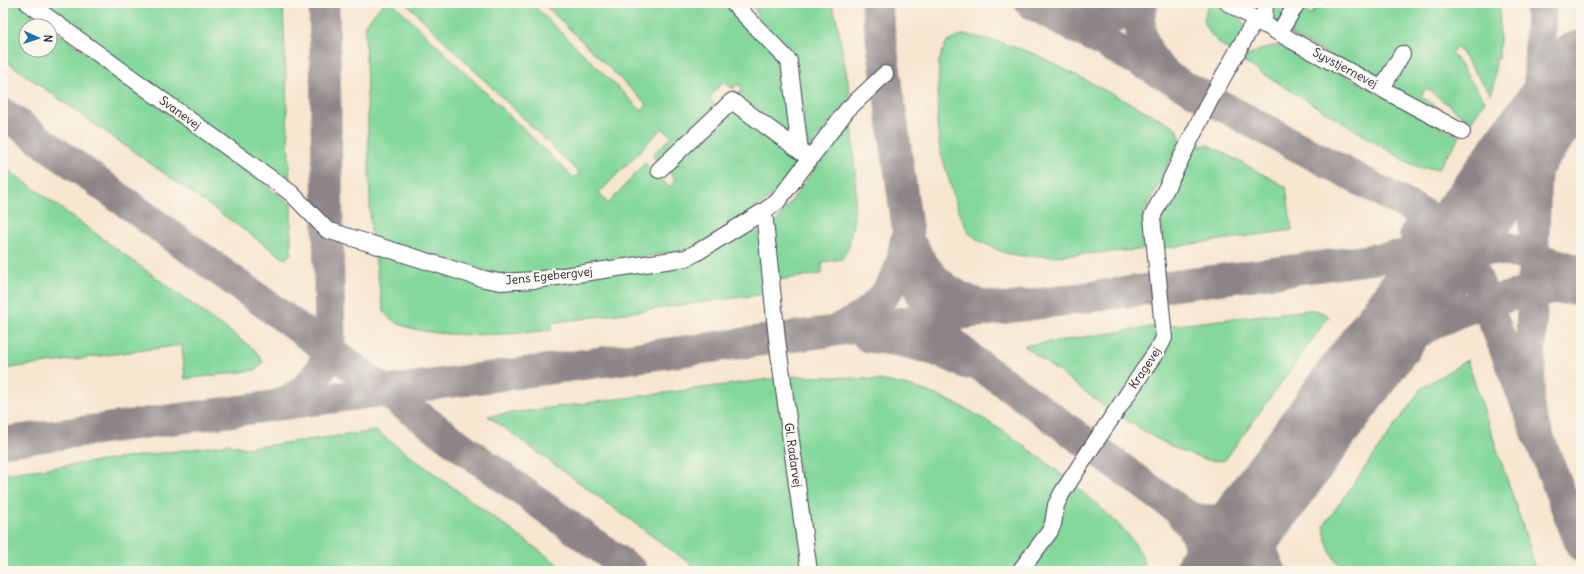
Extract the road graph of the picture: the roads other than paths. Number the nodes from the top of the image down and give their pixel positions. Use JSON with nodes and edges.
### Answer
{"nodes":[{"id":1,"x":28,"y":3,"type":"edge"},
{"id":2,"x":733,"y":3,"type":"edge"},
{"id":3,"x":1228,"y":3,"type":"edge"},
{"id":4,"x":1265,"y":3,"type":"edge"},
{"id":5,"x":1297,"y":3,"type":"edge"},
{"id":6,"x":1259,"y":22,"type":"junction"},
{"id":7,"x":1279,"y":33,"type":"junction"},
{"id":8,"x":1402,"y":54,"type":"dead end"},
{"id":9,"x":886,"y":74,"type":"dead end"},
{"id":10,"x":1382,"y":88,"type":"junction"},
{"id":11,"x":1462,"y":132,"type":"dead end"},
{"id":12,"x":805,"y":155,"type":"junction"},
{"id":13,"x":659,"y":170,"type":"dead end"},
{"id":14,"x":764,"y":211,"type":"junction"},
{"id":15,"x":327,"y":230,"type":"joint"},
{"id":16,"x":809,"y":571,"type":"edge"},
{"id":17,"x":1020,"y":571,"type":"edge"}],
"edges":[{"from":1,"to":15,"type":"lane","name":"Svanevej"},
{"from":2,"to":12,"type":"lane"},
{"from":3,"to":6,"type":"lane","name":"Syvstjernevej"},
{"from":4,"to":6,"type":"lane"},
{"from":5,"to":7,"type":"lane"},
{"from":6,"to":7,"type":"lane","name":"Syvstjernevej"},
{"from":6,"to":17,"type":"lane","name":"Kragevej"},
{"from":7,"to":10,"type":"lane","name":"Syvstjernevej"},
{"from":8,"to":10,"type":"lane"},
{"from":9,"to":12,"type":"lane","name":"Jens Egebergvej"},
{"from":10,"to":11,"type":"lane","name":"Syvstjernevej"},
{"from":12,"to":13,"type":"lane"},
{"from":12,"to":14,"type":"lane","name":"Jens Egebergvej"},
{"from":14,"to":15,"type":"lane","name":"Jens Egebergvej"},
{"from":14,"to":16,"type":"lane","name":"Gl. Radarvej"}]}
